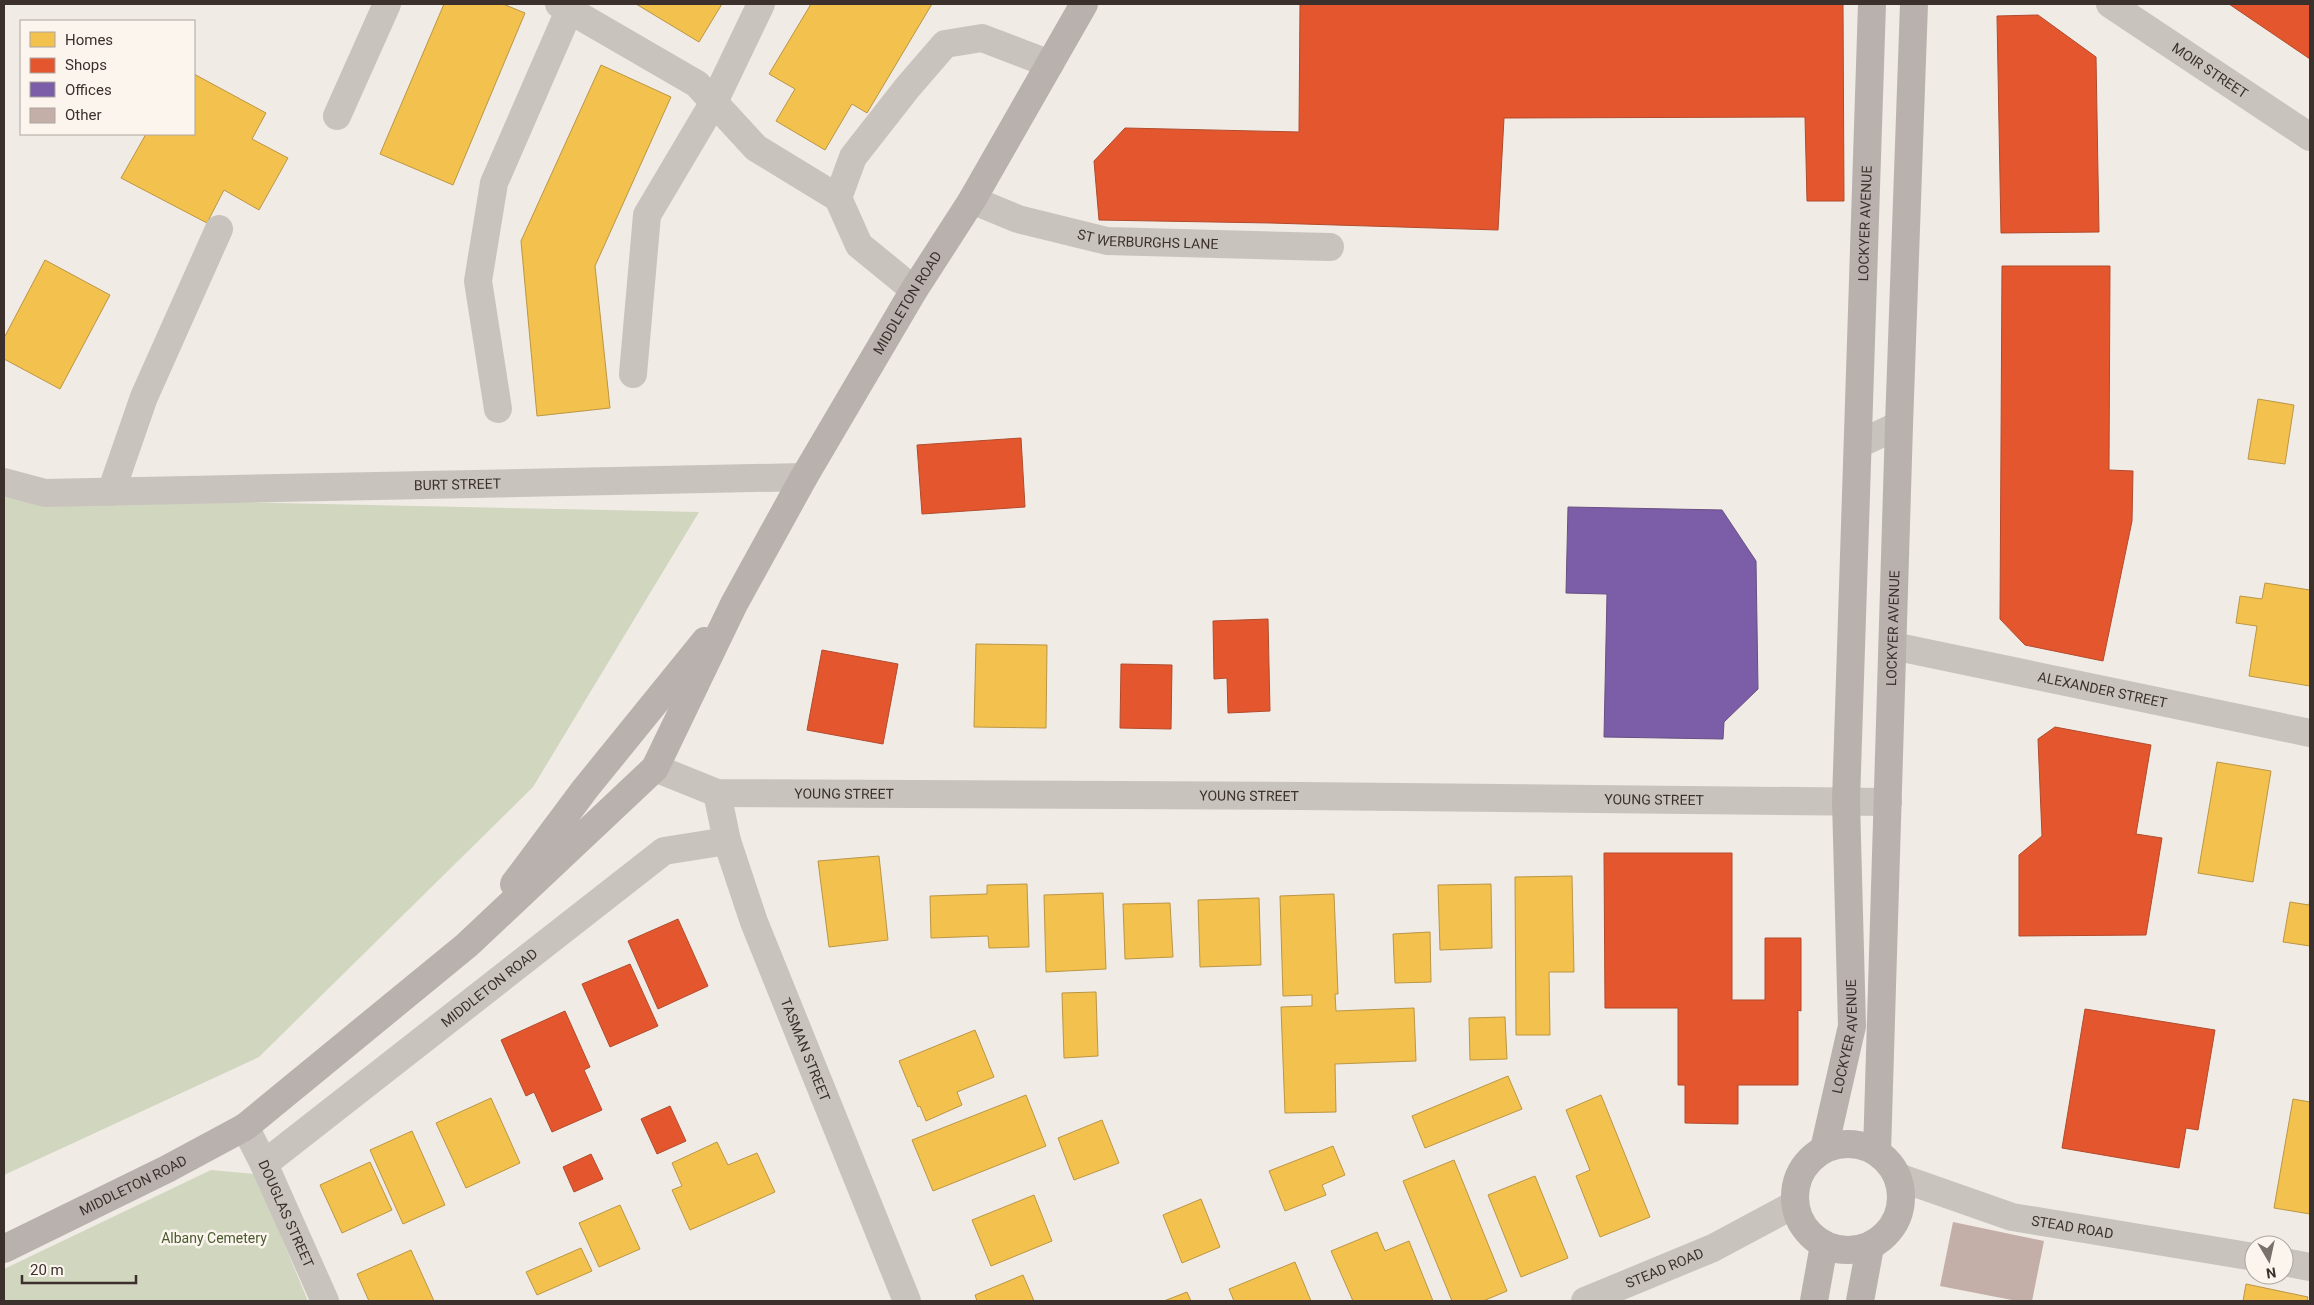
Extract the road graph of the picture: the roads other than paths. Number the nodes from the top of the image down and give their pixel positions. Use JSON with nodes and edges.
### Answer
{"nodes":[{"id":1,"x":386,"y":4,"type":"edge"},
{"id":2,"x":761,"y":4,"type":"edge"},
{"id":3,"x":1084,"y":4,"type":"edge"},
{"id":4,"x":1872,"y":4,"type":"edge"},
{"id":5,"x":1914,"y":4,"type":"edge"},
{"id":6,"x":2110,"y":4,"type":"edge"},
{"id":7,"x":566,"y":6,"type":"edge"},
{"id":8,"x":1050,"y":64,"type":"junction"},
{"id":9,"x":714,"y":102,"type":"junction"},
{"id":10,"x":336,"y":116,"type":"dead end"},
{"id":11,"x":2310,"y":137,"type":"edge"},
{"id":12,"x":838,"y":198,"type":"junction"},
{"id":13,"x":972,"y":200,"type":"junction"},
{"id":14,"x":220,"y":229,"type":"dead end"},
{"id":15,"x":1330,"y":247,"type":"dead end"},
{"id":16,"x":914,"y":290,"type":"junction"},
{"id":17,"x":633,"y":374,"type":"dead end"},
{"id":18,"x":498,"y":409,"type":"dead end"},
{"id":19,"x":1899,"y":425,"type":"junction"},
{"id":20,"x":1859,"y":444,"type":"junction"},
{"id":21,"x":804,"y":478,"type":"junction"},
{"id":22,"x":4,"y":482,"type":"edge"},
{"id":23,"x":111,"y":492,"type":"junction"},
{"id":24,"x":734,"y":604,"type":"junction"},
{"id":25,"x":1893,"y":646,"type":"junction"},
{"id":26,"x":2310,"y":733,"type":"edge"},
{"id":27,"x":655,"y":768,"type":"junction"},
{"id":28,"x":717,"y":793,"type":"junction"},
{"id":29,"x":1846,"y":801,"type":"junction"},
{"id":30,"x":1888,"y":802,"type":"junction"},
{"id":31,"x":727,"y":841,"type":"junction"},
{"id":32,"x":467,"y":945,"type":"junction"},
{"id":33,"x":245,"y":1127,"type":"junction"},
{"id":34,"x":1824,"y":1150,"type":"junction"},
{"id":35,"x":1877,"y":1152,"type":"junction"},
{"id":36,"x":264,"y":1164,"type":"junction"},
{"id":37,"x":1898,"y":1176,"type":"junction"},
{"id":38,"x":1795,"y":1204,"type":"junction"},
{"id":39,"x":1824,"y":1245,"type":"junction"},
{"id":40,"x":1870,"y":1246,"type":"junction"},
{"id":41,"x":4,"y":1249,"type":"edge"},
{"id":42,"x":2244,"y":1255,"type":"edge"},
{"id":43,"x":2294,"y":1264,"type":"edge"},
{"id":44,"x":2310,"y":1267,"type":"edge"},
{"id":45,"x":325,"y":1301,"type":"edge"},
{"id":46,"x":908,"y":1301,"type":"edge"},
{"id":47,"x":1585,"y":1301,"type":"edge"},
{"id":48,"x":1814,"y":1301,"type":"edge"},
{"id":49,"x":1860,"y":1301,"type":"edge"}],
"edges":[{"from":1,"to":10,"type":"street"},
{"from":2,"to":9,"type":"street"},
{"from":3,"to":8,"type":"main road","name":"MIDDLETON ROAD"},
{"from":4,"to":20,"type":"main road","name":"LOCKYER AVENUE"},
{"from":5,"to":19,"type":"main road","name":"LOCKYER AVENUE"},
{"from":6,"to":11,"type":"street","name":"MOIR STREET"},
{"from":7,"to":9,"type":"street"},
{"from":7,"to":18,"type":"street"},
{"from":8,"to":12,"type":"street"},
{"from":8,"to":13,"type":"main road","name":"MIDDLETON ROAD"},
{"from":9,"to":12,"type":"street"},
{"from":9,"to":17,"type":"street"},
{"from":12,"to":16,"type":"street"},
{"from":13,"to":15,"type":"street","name":"ST WERBURGHS LANE"},
{"from":13,"to":16,"type":"main road","name":"MIDDLETON ROAD"},
{"from":14,"to":23,"type":"street"},
{"from":16,"to":21,"type":"main road","name":"MIDDLETON ROAD"},
{"from":19,"to":20,"type":"street"},
{"from":19,"to":25,"type":"main road","name":"LOCKYER AVENUE"},
{"from":20,"to":29,"type":"main road","name":"LOCKYER AVENUE"},
{"from":21,"to":23,"type":"street","name":"BURT STREET"},
{"from":21,"to":24,"type":"main road","name":"MIDDLETON ROAD"},
{"from":22,"to":23,"type":"street","name":"BURT STREET"},
{"from":24,"to":27,"type":"main road","name":"MIDDLETON ROAD"},
{"from":24,"to":32,"type":"main road","name":"MIDDLETON ROAD"},
{"from":25,"to":26,"type":"street","name":"ALEXANDER STREET"},
{"from":25,"to":30,"type":"main road","name":"LOCKYER AVENUE"},
{"from":27,"to":28,"type":"street","name":"YOUNG STREET"},
{"from":27,"to":32,"type":"main road","name":"MIDDLETON ROAD"},
{"from":28,"to":29,"type":"street","name":"YOUNG STREET"},
{"from":28,"to":31,"type":"street","name":"TASMAN STREET"},
{"from":29,"to":30,"type":"street"},
{"from":29,"to":34,"type":"main road","name":"LOCKYER AVENUE"},
{"from":30,"to":35,"type":"main road","name":"LOCKYER AVENUE"},
{"from":31,"to":36,"type":"street","name":"MIDDLETON ROAD"},
{"from":31,"to":46,"type":"street","name":"TASMAN STREET"},
{"from":32,"to":33,"type":"main road","name":"MIDDLETON ROAD"},
{"from":33,"to":36,"type":"street","name":"DOUGLAS STREET"},
{"from":33,"to":41,"type":"main road","name":"MIDDLETON ROAD"},
{"from":34,"to":35,"type":"main road"},
{"from":34,"to":38,"type":"main road"},
{"from":35,"to":37,"type":"main road"},
{"from":36,"to":45,"type":"street","name":"DOUGLAS STREET"},
{"from":37,"to":40,"type":"main road"},
{"from":37,"to":42,"type":"street","name":"STEAD ROAD"},
{"from":38,"to":39,"type":"main road"},
{"from":38,"to":47,"type":"street","name":"STEAD ROAD"},
{"from":39,"to":40,"type":"main road"},
{"from":39,"to":48,"type":"main road"},
{"from":40,"to":49,"type":"main road"},
{"from":43,"to":44,"type":"street"}]}
